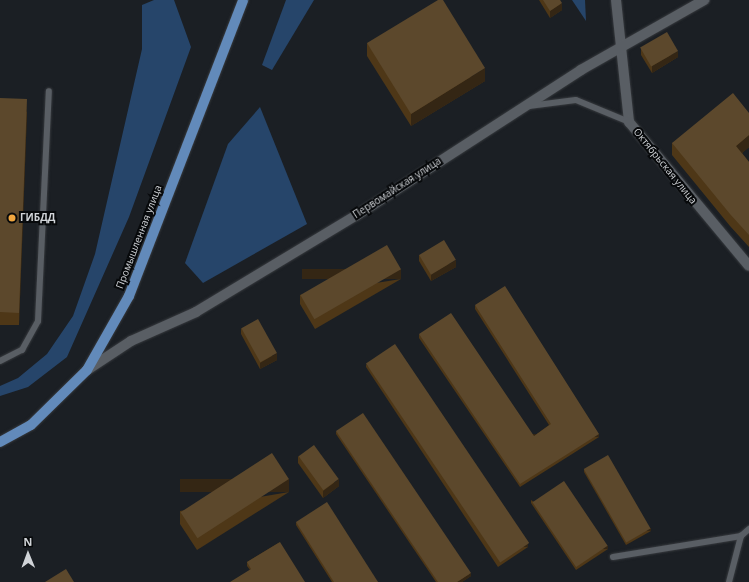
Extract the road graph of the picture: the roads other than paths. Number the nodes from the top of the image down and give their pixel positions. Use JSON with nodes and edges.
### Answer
{"nodes":[{"id":1,"x":242,"y":0,"type":"edge"},
{"id":2,"x":616,"y":0,"type":"edge"},
{"id":3,"x":704,"y":0,"type":"edge"},
{"id":4,"x":622,"y":48,"type":"junction"},
{"id":5,"x":49,"y":91,"type":"dead end"},
{"id":6,"x":525,"y":106,"type":"junction"},
{"id":7,"x":629,"y":122,"type":"junction"},
{"id":8,"x":749,"y":266,"type":"edge"},
{"id":9,"x":0,"y":361,"type":"edge"},
{"id":10,"x":87,"y":370,"type":"junction"},
{"id":11,"x":0,"y":442,"type":"edge"},
{"id":12,"x":749,"y":529,"type":"edge"},
{"id":13,"x":741,"y":536,"type":"junction"},
{"id":14,"x":613,"y":557,"type":"dead end"},
{"id":15,"x":729,"y":582,"type":"edge"}],
"edges":[{"from":1,"to":10,"type":"main road","name":"Промышленная улица"},
{"from":2,"to":4,"type":"street","name":"Октябрьская улица"},
{"from":3,"to":4,"type":"street","name":"Первомайская улица"},
{"from":4,"to":6,"type":"street","name":"Первомайская улица"},
{"from":4,"to":7,"type":"street","name":"Октябрьская улица"},
{"from":5,"to":9,"type":"lane"},
{"from":6,"to":7,"type":"lane"},
{"from":6,"to":10,"type":"street","name":"Первомайская улица"},
{"from":7,"to":8,"type":"street","name":"Октябрьская улица"},
{"from":10,"to":11,"type":"main road","name":"Промышленная улица"},
{"from":12,"to":13,"type":"lane"},
{"from":13,"to":14,"type":"lane"},
{"from":13,"to":15,"type":"lane"}]}
